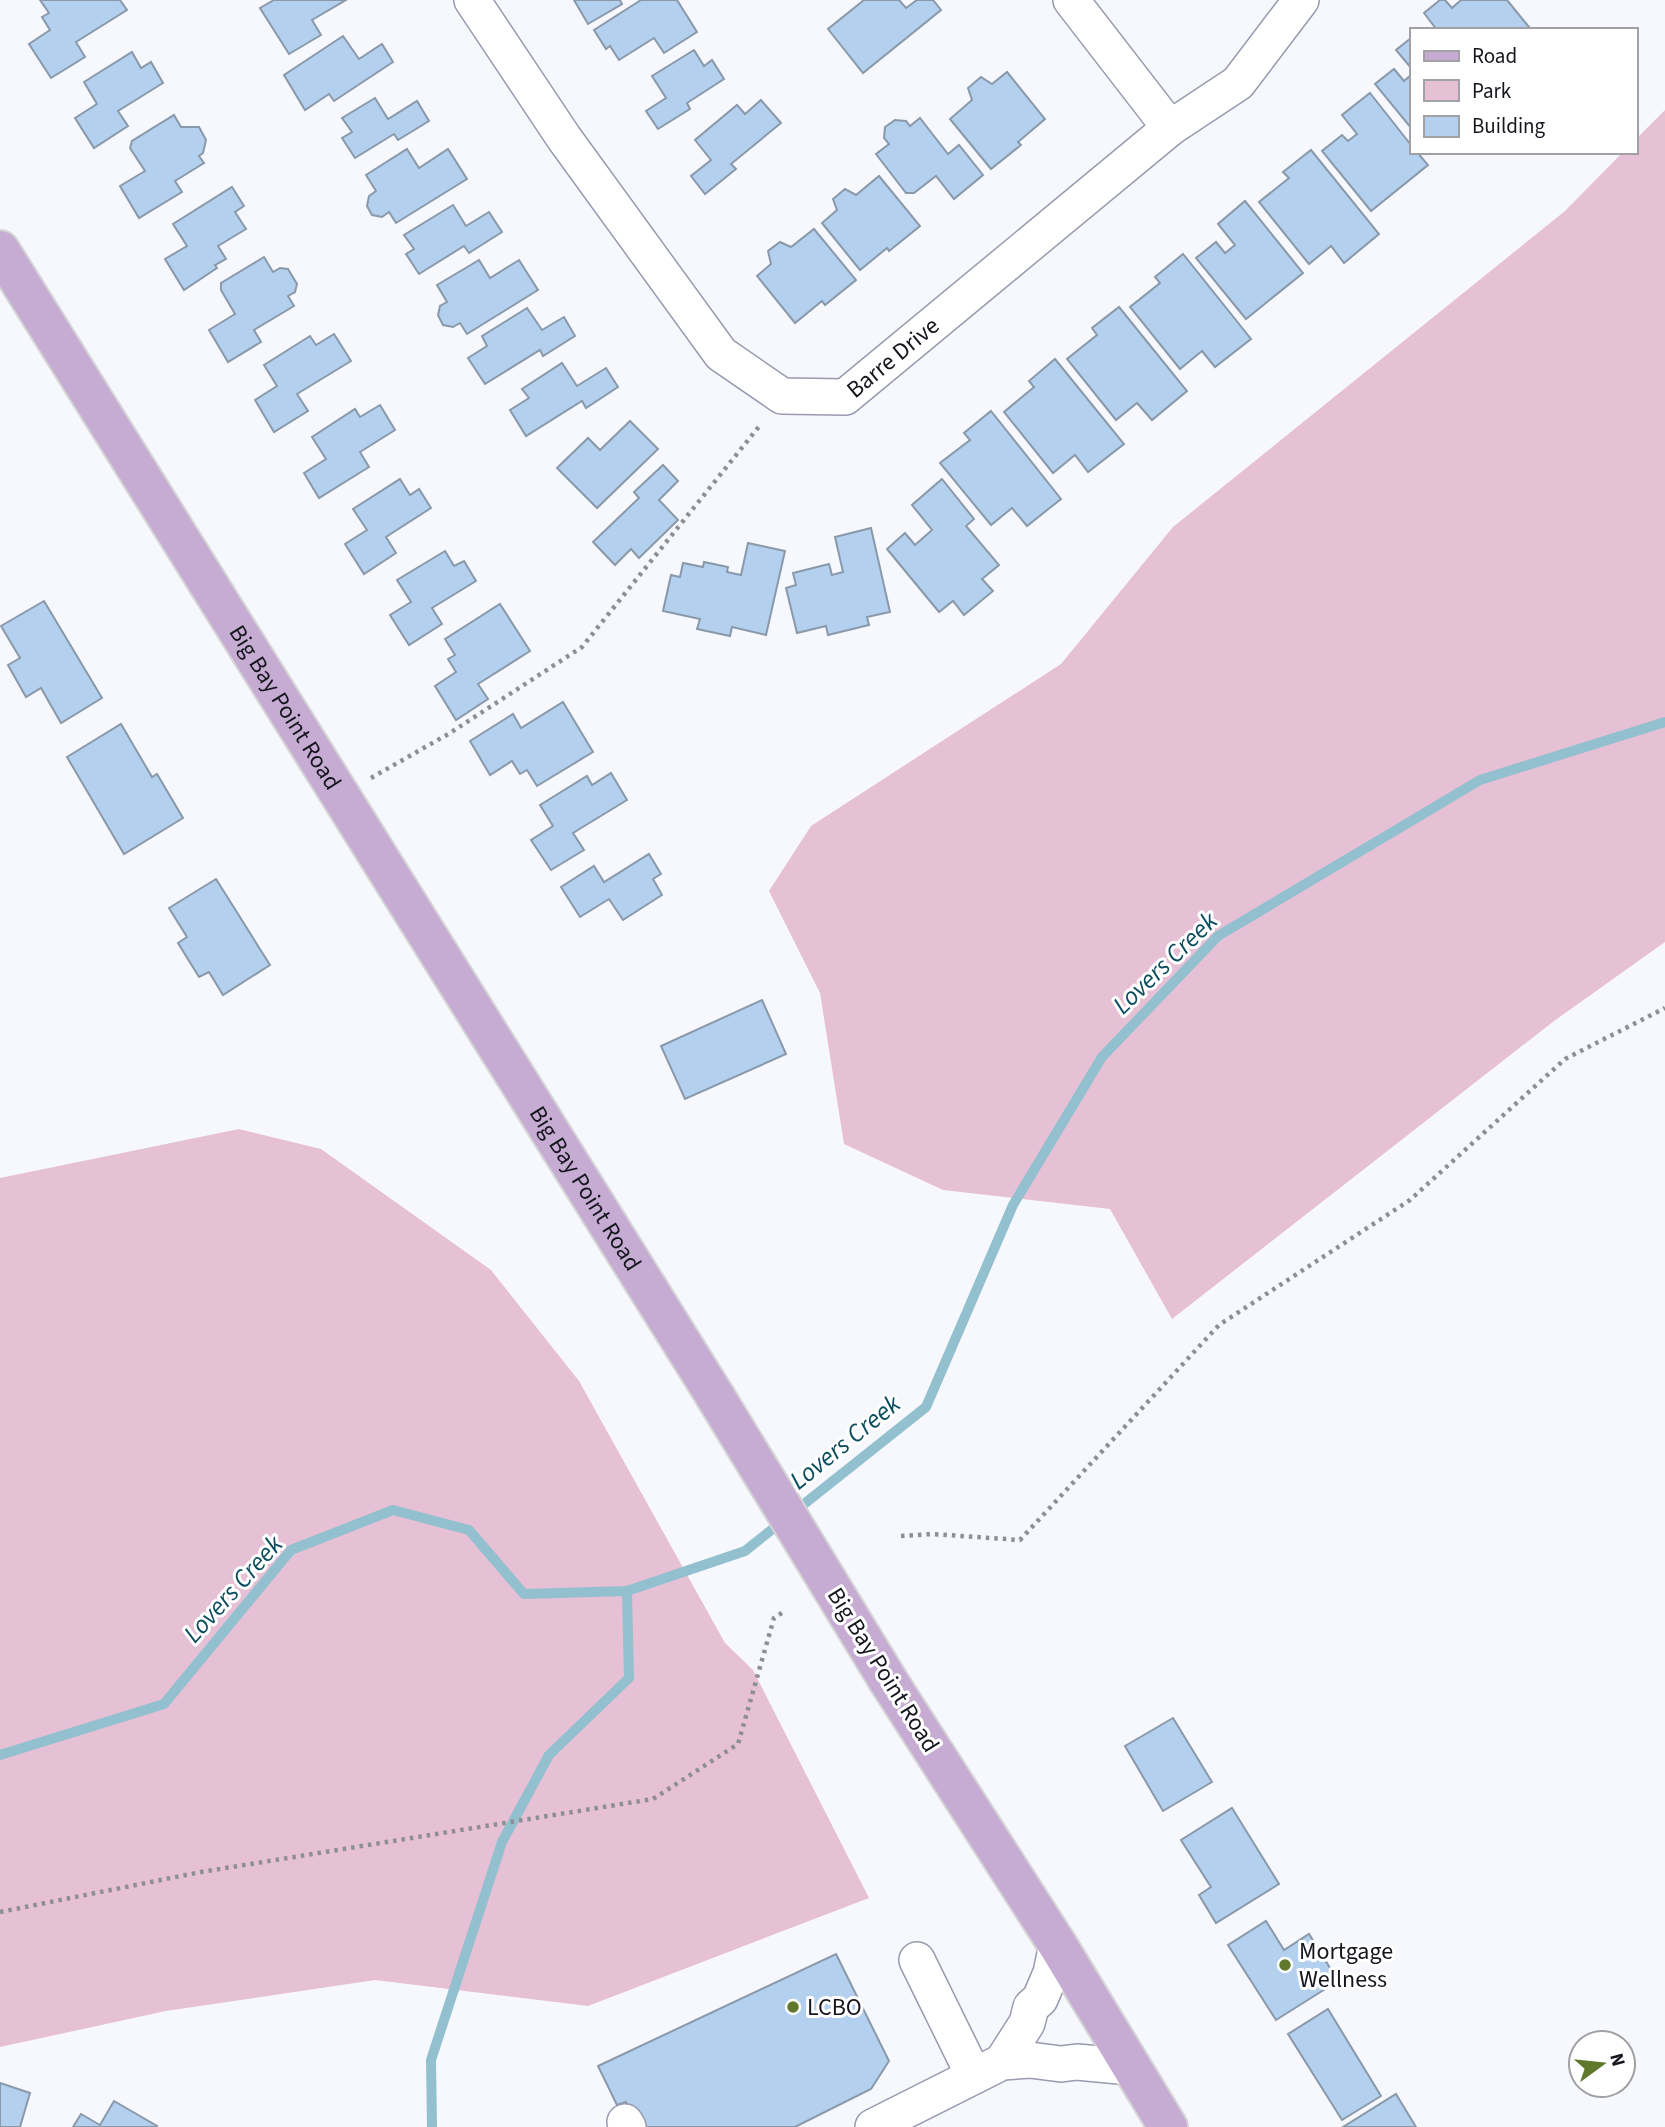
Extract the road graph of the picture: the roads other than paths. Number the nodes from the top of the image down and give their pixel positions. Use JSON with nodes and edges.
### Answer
{"nodes":[{"id":1,"x":472,"y":0,"type":"edge"},
{"id":2,"x":1071,"y":0,"type":"edge"},
{"id":3,"x":1301,"y":0,"type":"edge"},
{"id":4,"x":1170,"y":128,"type":"junction"},
{"id":5,"x":0,"y":250,"type":"edge"},
{"id":6,"x":1057,"y":1944,"type":"junction"},
{"id":7,"x":918,"y":1961,"type":"dead end"},
{"id":8,"x":1130,"y":2067,"type":"junction"},
{"id":9,"x":988,"y":2069,"type":"junction"},
{"id":10,"x":873,"y":2127,"type":"edge"},
{"id":11,"x":1168,"y":2127,"type":"edge"}],
"edges":[{"from":1,"to":4,"type":"street","name":"Barre Drive"},
{"from":2,"to":4,"type":"street"},
{"from":3,"to":4,"type":"street","name":"Barre Drive"},
{"from":5,"to":6,"type":"main road","name":"Big Bay Point Road","bridge":true},
{"from":6,"to":8,"type":"main road","name":"Big Bay Point Road"},
{"from":6,"to":9,"type":"street"},
{"from":7,"to":9,"type":"street"},
{"from":8,"to":9,"type":"street"},
{"from":8,"to":11,"type":"main road","name":"Big Bay Point Road"},
{"from":9,"to":10,"type":"street"}]}
